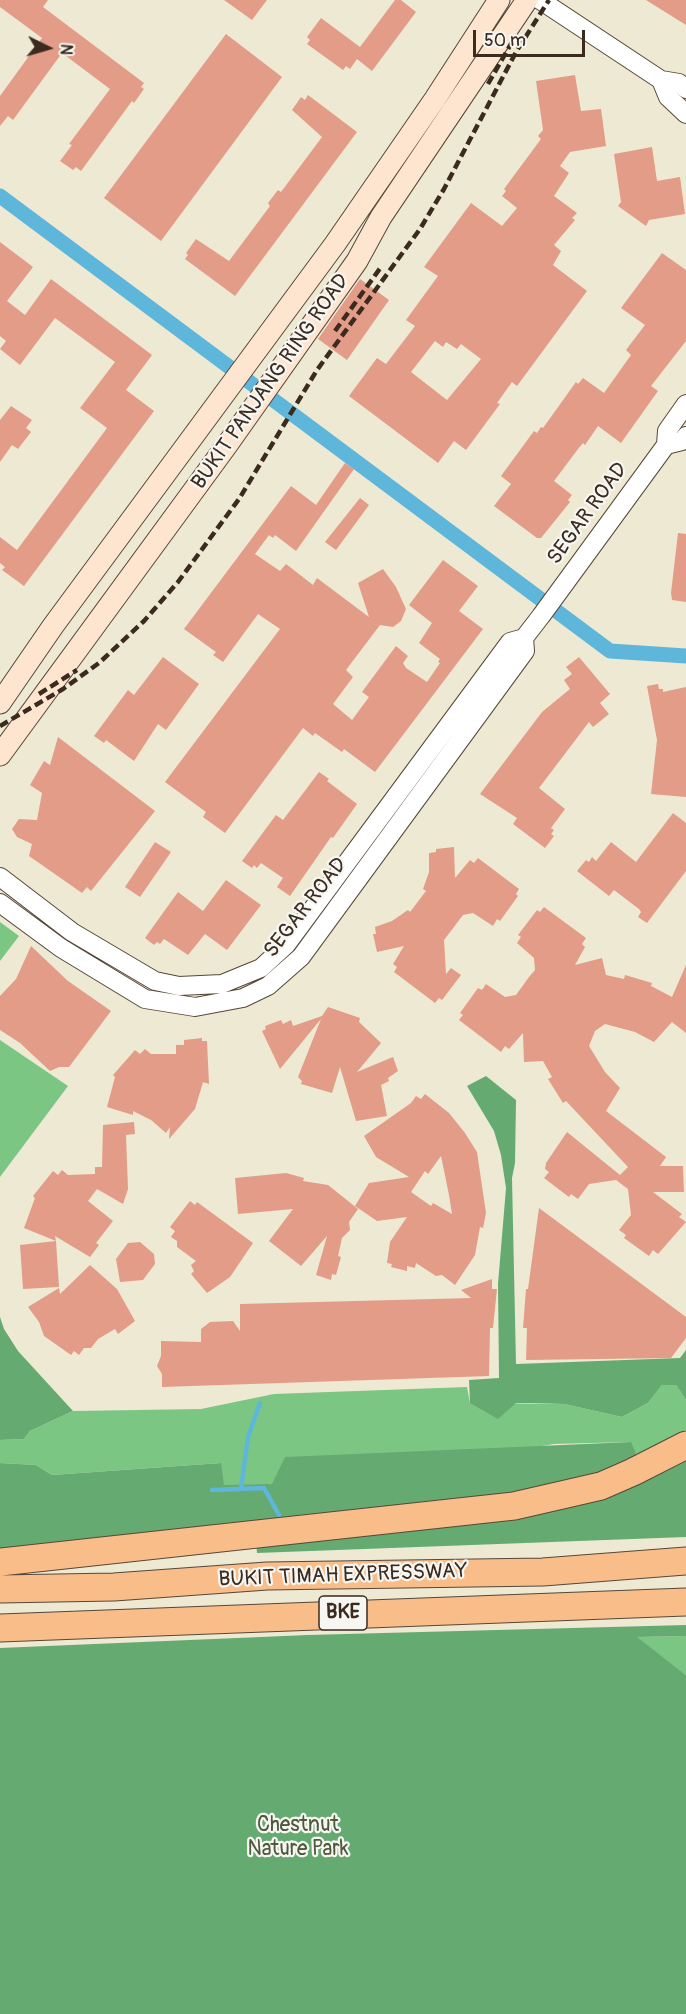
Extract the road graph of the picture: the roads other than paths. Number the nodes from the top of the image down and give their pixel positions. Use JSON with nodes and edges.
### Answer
{"nodes":[{"id":1,"x":499,"y":0,"type":"edge"},
{"id":2,"x":527,"y":0,"type":"edge"},
{"id":3,"x":540,"y":0,"type":"edge"},
{"id":4,"x":661,"y":80,"type":"junction"},
{"id":5,"x":686,"y":89,"type":"edge"},
{"id":6,"x":686,"y":114,"type":"edge"},
{"id":7,"x":686,"y":404,"type":"edge"},
{"id":8,"x":202,"y":425,"type":"junction"},
{"id":9,"x":686,"y":436,"type":"edge"},
{"id":10,"x":227,"y":445,"type":"junction"},
{"id":11,"x":666,"y":446,"type":"junction"},
{"id":12,"x":524,"y":638,"type":"junction"},
{"id":13,"x":0,"y":703,"type":"edge"},
{"id":14,"x":0,"y":755,"type":"edge"},
{"id":15,"x":0,"y":877,"type":"edge"},
{"id":16,"x":0,"y":903,"type":"edge"},
{"id":17,"x":686,"y":1445,"type":"edge"},
{"id":18,"x":686,"y":1561,"type":"edge"},
{"id":19,"x":0,"y":1562,"type":"edge"},
{"id":20,"x":0,"y":1589,"type":"edge"},
{"id":21,"x":686,"y":1602,"type":"edge"},
{"id":22,"x":0,"y":1628,"type":"edge"}],
"edges":[{"from":1,"to":8,"type":"main road","name":"BUKIT PANJANG RING ROAD"},
{"from":2,"to":10,"type":"main road","name":"BUKIT PANJANG RING ROAD"},
{"from":3,"to":4,"type":"street"},
{"from":4,"to":5,"type":"street"},
{"from":4,"to":6,"type":"street"},
{"from":7,"to":11,"type":"street","name":"SEGAR ROAD"},
{"from":8,"to":10,"type":"main road"},
{"from":8,"to":13,"type":"main road","name":"BUKIT PANJANG RING ROAD"},
{"from":9,"to":11,"type":"street","name":"SEGAR ROAD"},
{"from":10,"to":14,"type":"main road","name":"BUKIT PANJANG RING ROAD"},
{"from":11,"to":12,"type":"street","name":"SEGAR ROAD"},
{"from":12,"to":15,"type":"street","name":"SEGAR ROAD"},
{"from":12,"to":16,"type":"street","name":"SEGAR ROAD"},
{"from":17,"to":19,"type":"highway"},
{"from":18,"to":20,"type":"highway","name":"BUKIT TIMAH EXPRESSWAY","number":"BKE"},
{"from":21,"to":22,"type":"highway","name":"BUKIT TIMAH EXPRESSWAY","number":"BKE"}]}
